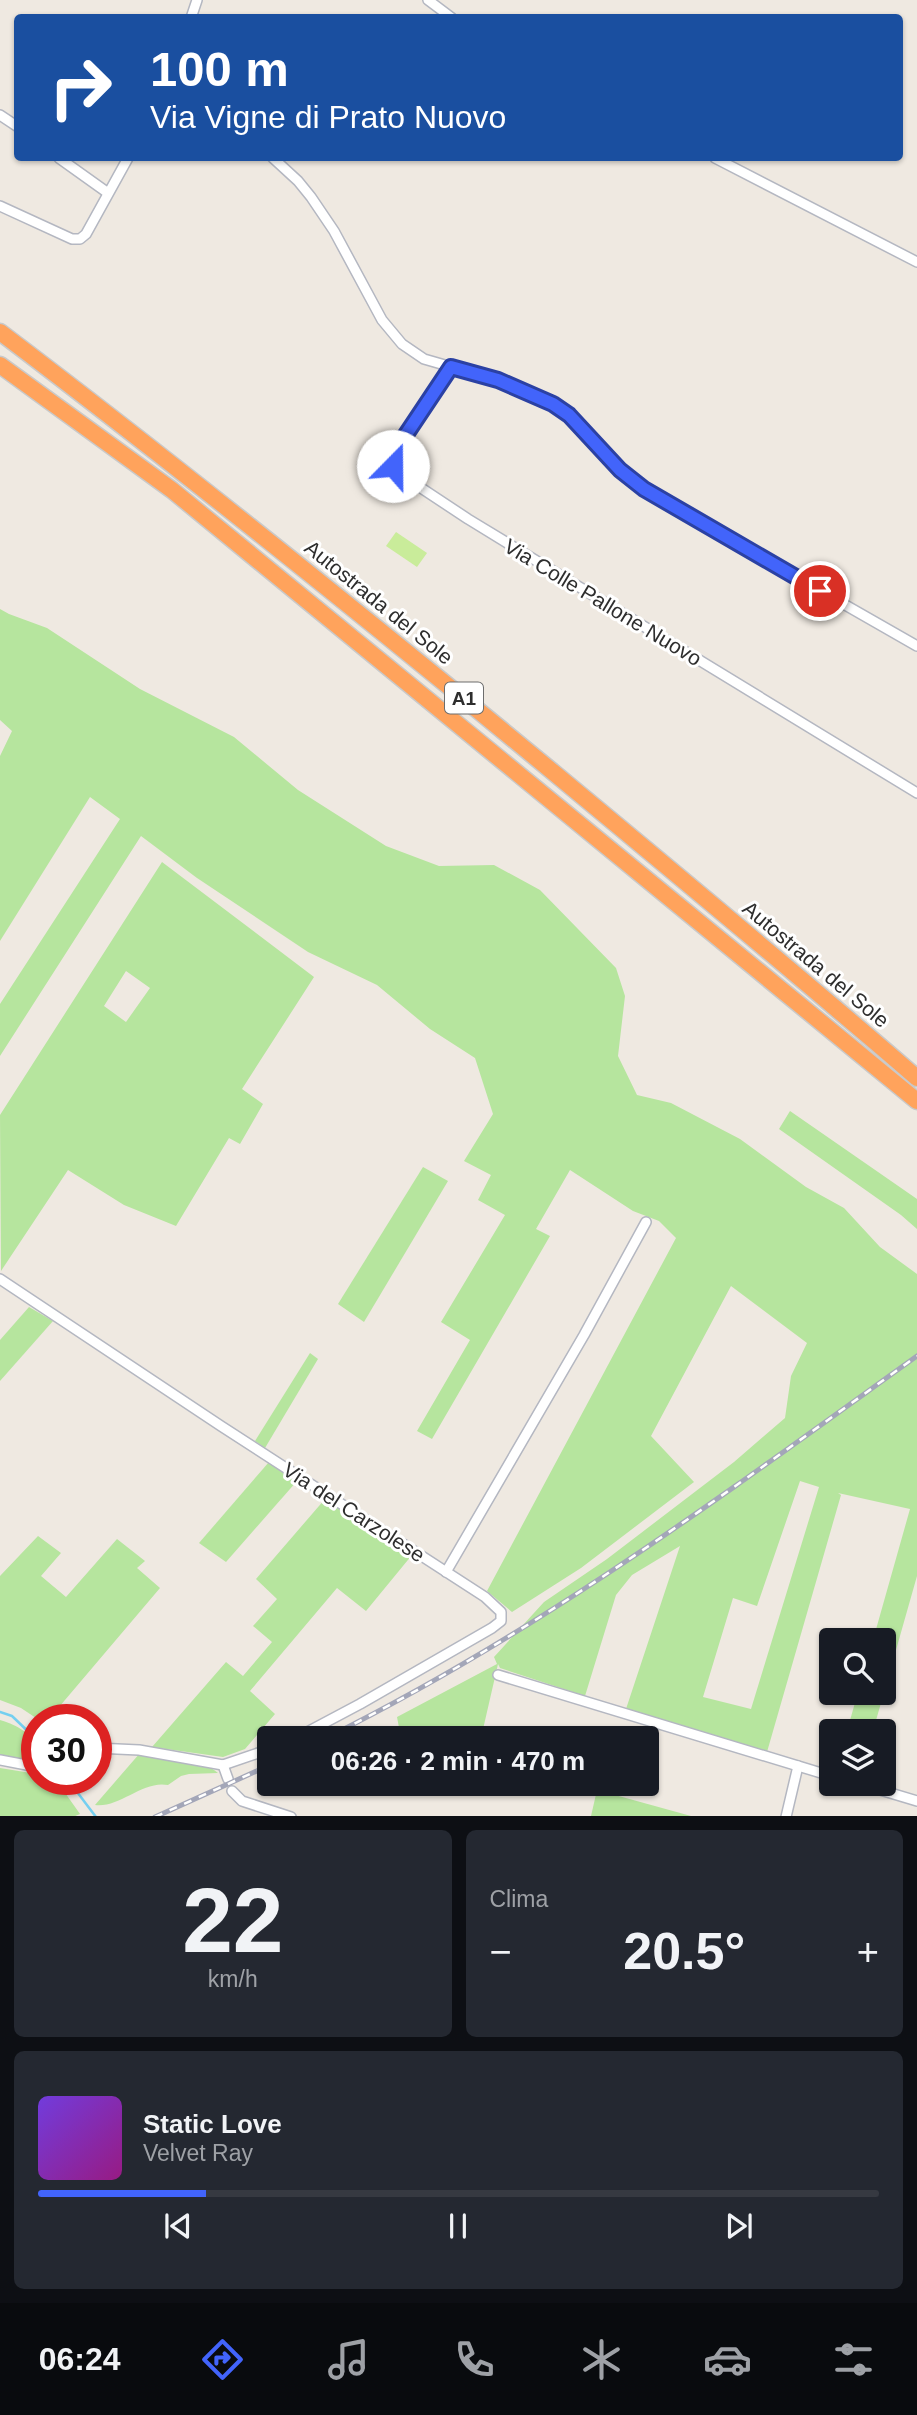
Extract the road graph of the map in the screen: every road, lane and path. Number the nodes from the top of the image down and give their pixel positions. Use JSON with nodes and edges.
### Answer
{"nodes":[{"id":1,"x":428,"y":0,"type":"edge"},
{"id":2,"x":447,"y":14,"type":"edge"},
{"id":3,"x":63,"y":161,"type":"edge"},
{"id":4,"x":126,"y":161,"type":"edge"},
{"id":5,"x":276,"y":161,"type":"edge"},
{"id":6,"x":721,"y":161,"type":"edge"},
{"id":7,"x":108,"y":193,"type":"junction"},
{"id":8,"x":0,"y":206,"type":"edge"},
{"id":9,"x":917,"y":262,"type":"edge"},
{"id":10,"x":0,"y":331,"type":"edge"},
{"id":11,"x":0,"y":365,"type":"edge"},
{"id":12,"x":451,"y":367,"type":"junction"},
{"id":13,"x":917,"y":646,"type":"edge"},
{"id":14,"x":917,"y":793,"type":"edge"},
{"id":15,"x":917,"y":1078,"type":"edge"},
{"id":16,"x":917,"y":1101,"type":"edge"},
{"id":17,"x":646,"y":1222,"type":"dead end"},
{"id":18,"x":0,"y":1279,"type":"edge"},
{"id":19,"x":446,"y":1572,"type":"junction"},
{"id":20,"x":498,"y":1675,"type":"dead end"},
{"id":21,"x":318,"y":1726,"type":"edge"},
{"id":22,"x":112,"y":1747,"type":"edge"},
{"id":23,"x":257,"y":1753,"type":"edge"},
{"id":24,"x":0,"y":1760,"type":"edge"},
{"id":25,"x":21,"y":1764,"type":"edge"},
{"id":26,"x":222,"y":1765,"type":"junction"},
{"id":27,"x":798,"y":1766,"type":"junction"},
{"id":28,"x":819,"y":1772,"type":"edge"},
{"id":29,"x":228,"y":1779,"type":"dead end"},
{"id":30,"x":232,"y":1791,"type":"dead end"},
{"id":31,"x":896,"y":1795,"type":"edge"},
{"id":32,"x":917,"y":1801,"type":"edge"},
{"id":33,"x":291,"y":1816,"type":"edge"},
{"id":34,"x":786,"y":1816,"type":"edge"}],
"edges":[{"from":1,"to":2,"type":"street"},
{"from":3,"to":7,"type":"street"},
{"from":4,"to":7,"type":"street"},
{"from":5,"to":12,"type":"street"},
{"from":6,"to":9,"type":"street"},
{"from":7,"to":8,"type":"street"},
{"from":10,"to":15,"type":"highway","name":"Autostrada del Sole","number":"A1"},
{"from":11,"to":16,"type":"highway","name":"Autostrada del Sole","number":"A1"},
{"from":12,"to":13,"type":"street"},
{"from":12,"to":14,"type":"street","name":"Via Colle Pallone Nuovo"},
{"from":17,"to":19,"type":"street"},
{"from":18,"to":19,"type":"street","name":"Via del Carzolese"},
{"from":19,"to":21,"type":"street","name":"Via del Carzolese"},
{"from":20,"to":27,"type":"street"},
{"from":22,"to":26,"type":"street"},
{"from":23,"to":26,"type":"street"},
{"from":24,"to":25,"type":"street"},
{"from":26,"to":29,"type":"street"},
{"from":27,"to":28,"type":"street"},
{"from":27,"to":34,"type":"street"},
{"from":30,"to":33,"type":"street"},
{"from":31,"to":32,"type":"street"}]}
